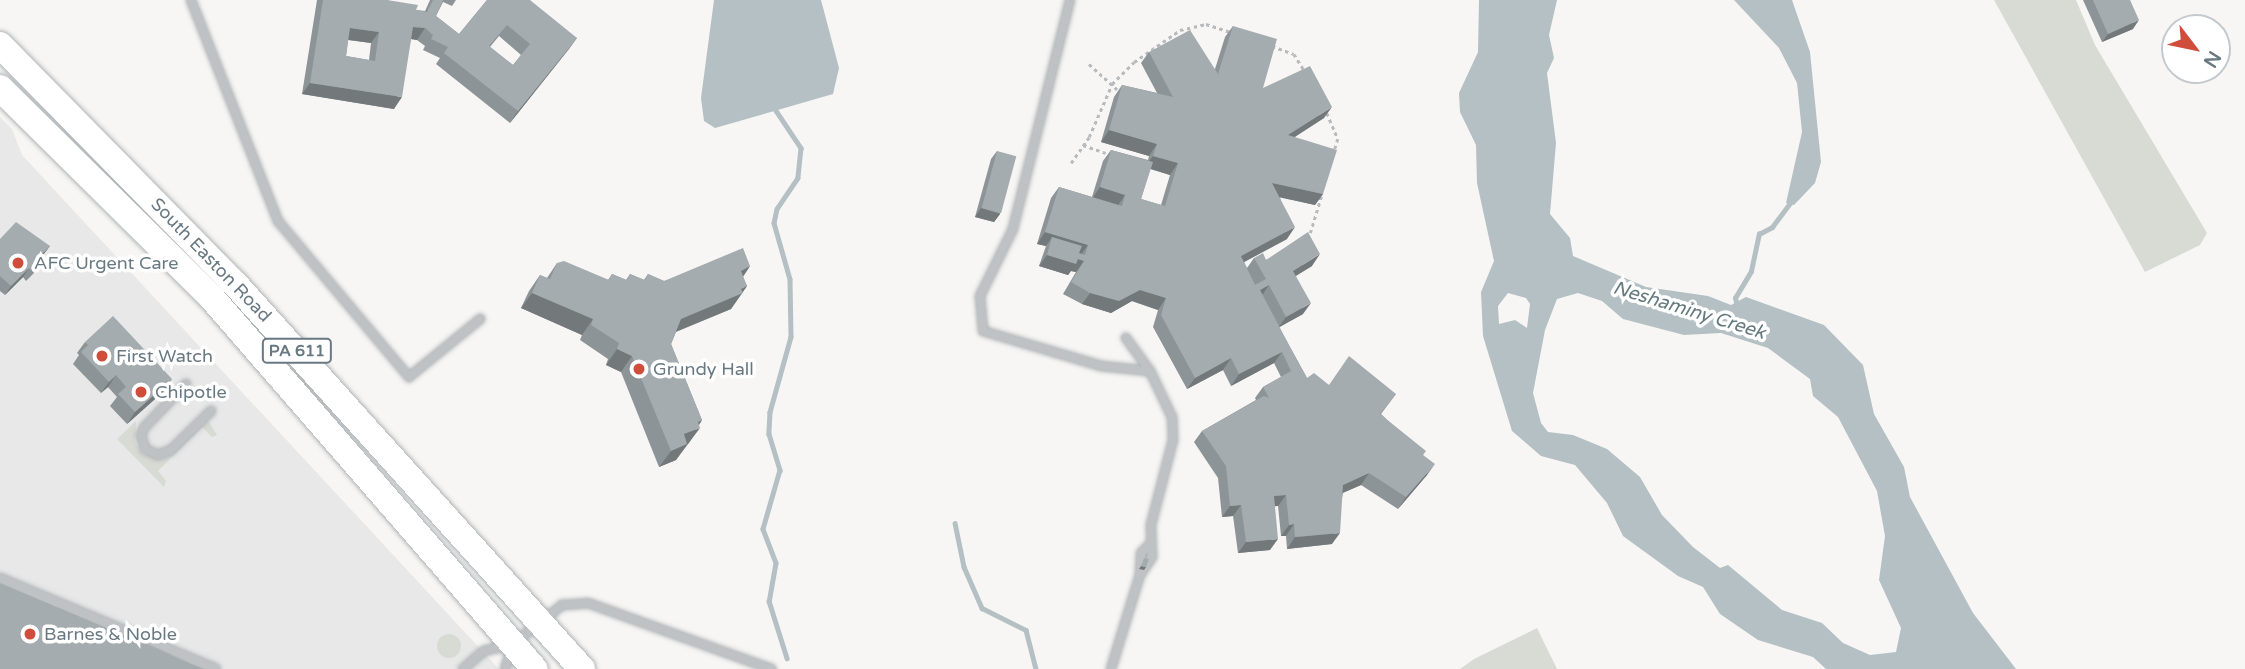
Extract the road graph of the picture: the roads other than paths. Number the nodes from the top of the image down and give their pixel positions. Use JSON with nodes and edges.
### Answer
{"nodes":[{"id":1,"x":191,"y":0,"type":"edge"},
{"id":2,"x":1070,"y":0,"type":"edge"},
{"id":3,"x":0,"y":45,"type":"edge"},
{"id":4,"x":0,"y":88,"type":"edge"},
{"id":5,"x":480,"y":319,"type":"dead end"},
{"id":6,"x":1126,"y":338,"type":"dead end"},
{"id":7,"x":1150,"y":371,"type":"junction"},
{"id":8,"x":186,"y":384,"type":"dead end"},
{"id":9,"x":211,"y":411,"type":"dead end"},
{"id":10,"x":0,"y":578,"type":"edge"},
{"id":11,"x":540,"y":622,"type":"junction"},
{"id":12,"x":513,"y":644,"type":"junction"},
{"id":13,"x":216,"y":669,"type":"edge"},
{"id":14,"x":463,"y":669,"type":"edge"},
{"id":15,"x":505,"y":669,"type":"edge"},
{"id":16,"x":535,"y":669,"type":"edge"},
{"id":17,"x":582,"y":669,"type":"edge"},
{"id":18,"x":771,"y":669,"type":"edge"},
{"id":19,"x":1111,"y":669,"type":"edge"}],
"edges":[{"from":1,"to":5,"type":"lane"},
{"from":2,"to":7,"type":"lane"},
{"from":3,"to":11,"type":"highway","name":"South Easton Road","number":"PA 611"},
{"from":4,"to":12,"type":"highway","name":"South Easton Road","number":"PA 611"},
{"from":6,"to":7,"type":"lane"},
{"from":7,"to":19,"type":"lane"},
{"from":8,"to":9,"type":"lane"},
{"from":10,"to":13,"type":"lane"},
{"from":11,"to":12,"type":"lane"},
{"from":11,"to":17,"type":"highway","name":"South Easton Road","number":"PA 611"},
{"from":11,"to":18,"type":"lane"},
{"from":12,"to":14,"type":"lane"},
{"from":12,"to":15,"type":"lane"},
{"from":12,"to":16,"type":"highway","name":"South Easton Road","number":"PA 611"}]}
